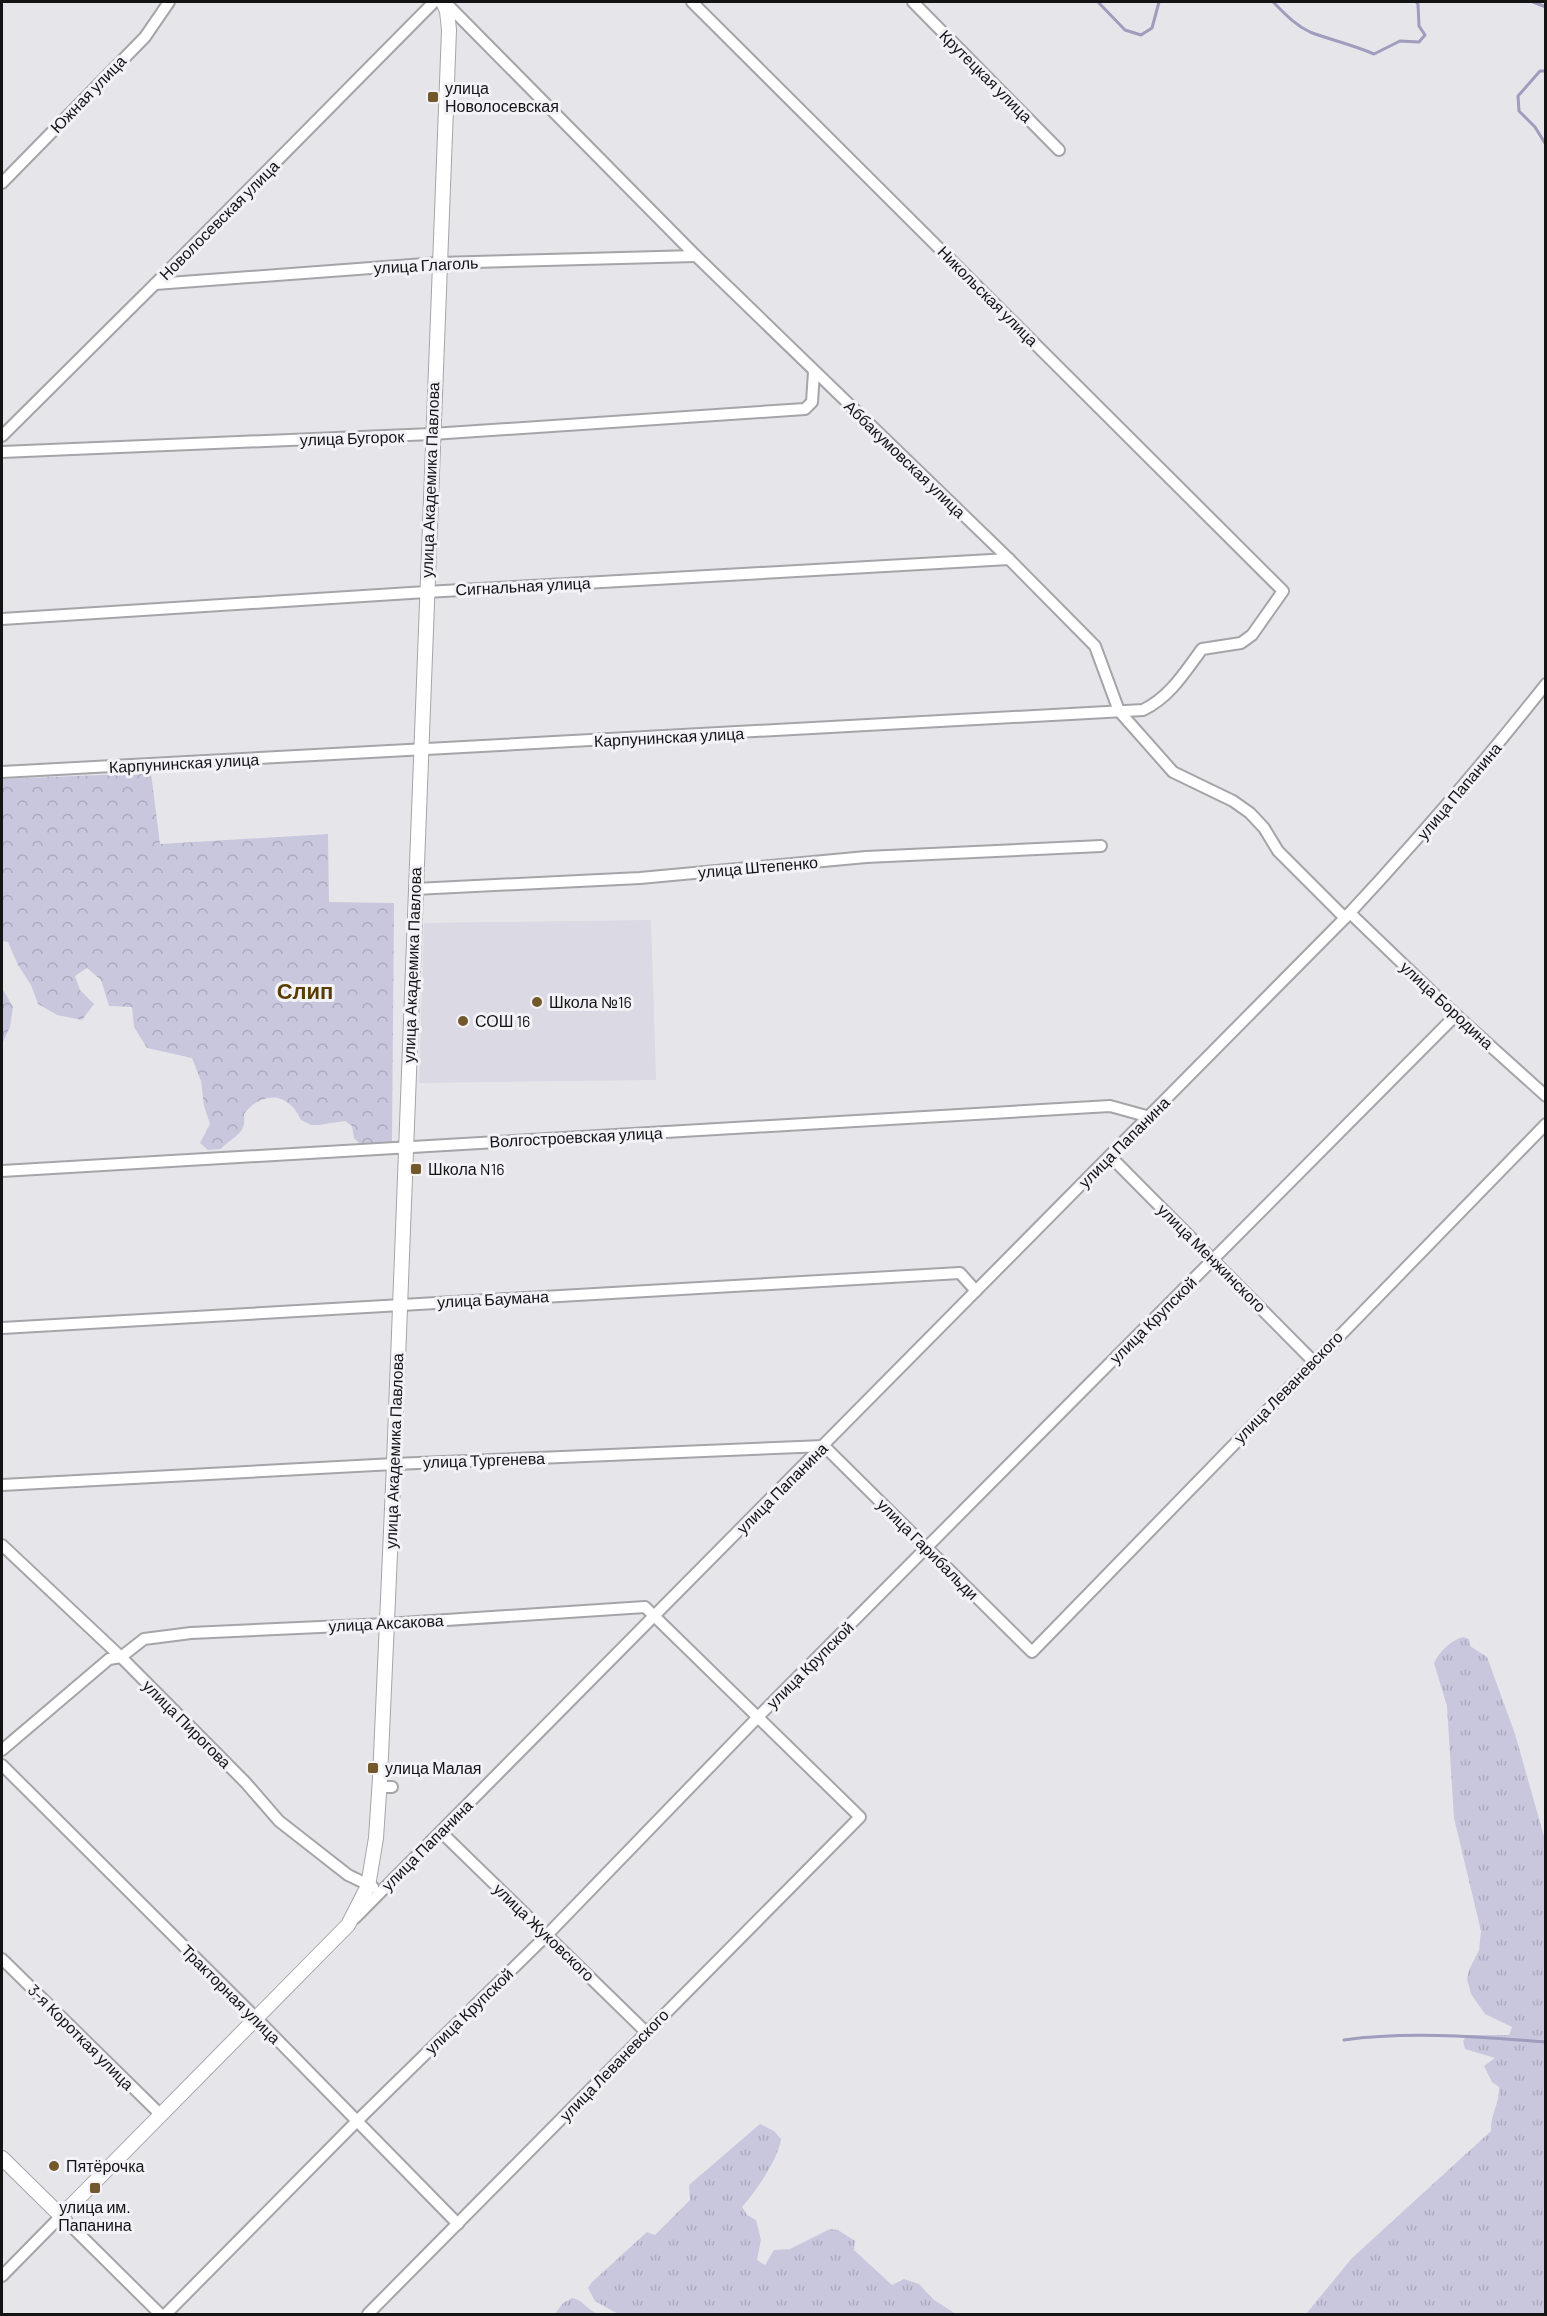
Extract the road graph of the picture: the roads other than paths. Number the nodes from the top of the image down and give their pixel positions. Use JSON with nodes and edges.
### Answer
{"nodes":[{"id":1,"x":169,"y":2,"type":"edge"},
{"id":2,"x":434,"y":2,"type":"edge"},
{"id":3,"x":444,"y":2,"type":"edge"},
{"id":4,"x":692,"y":2,"type":"edge"},
{"id":5,"x":913,"y":2,"type":"edge"},
{"id":6,"x":1059,"y":150,"type":"dead end"},
{"id":7,"x":2,"y":183,"type":"edge"},
{"id":8,"x":696,"y":256,"type":"junction"},
{"id":9,"x":438,"y":263,"type":"junction"},
{"id":10,"x":156,"y":284,"type":"junction"},
{"id":11,"x":814,"y":372,"type":"junction"},
{"id":12,"x":432,"y":434,"type":"junction"},
{"id":13,"x":2,"y":436,"type":"edge"},
{"id":14,"x":2,"y":452,"type":"edge"},
{"id":15,"x":1010,"y":559,"type":"junction"},
{"id":16,"x":1283,"y":591,"type":"joint"},
{"id":17,"x":426,"y":592,"type":"junction"},
{"id":18,"x":2,"y":619,"type":"edge"},
{"id":19,"x":1545,"y":684,"type":"edge"},
{"id":20,"x":1119,"y":711,"type":"junction"},
{"id":21,"x":420,"y":751,"type":"junction"},
{"id":22,"x":2,"y":772,"type":"edge"},
{"id":23,"x":1101,"y":846,"type":"dead end"},
{"id":24,"x":415,"y":889,"type":"junction"},
{"id":25,"x":1348,"y":916,"type":"junction"},
{"id":26,"x":1456,"y":1015,"type":"junction"},
{"id":27,"x":1545,"y":1096,"type":"edge"},
{"id":28,"x":1150,"y":1117,"type":"junction"},
{"id":29,"x":1545,"y":1124,"type":"edge"},
{"id":30,"x":406,"y":1146,"type":"junction"},
{"id":31,"x":1110,"y":1156,"type":"junction"},
{"id":32,"x":2,"y":1170,"type":"edge"},
{"id":33,"x":1213,"y":1259,"type":"junction"},
{"id":34,"x":976,"y":1291,"type":"junction"},
{"id":35,"x":400,"y":1304,"type":"junction"},
{"id":36,"x":2,"y":1328,"type":"edge"},
{"id":37,"x":1313,"y":1361,"type":"junction"},
{"id":38,"x":824,"y":1446,"type":"junction"},
{"id":39,"x":394,"y":1464,"type":"junction"},
{"id":40,"x":2,"y":1485,"type":"edge"},
{"id":41,"x":2,"y":1545,"type":"edge"},
{"id":42,"x":927,"y":1547,"type":"junction"},
{"id":43,"x":655,"y":1615,"type":"junction"},
{"id":44,"x":386,"y":1624,"type":"junction"},
{"id":45,"x":1032,"y":1652,"type":"joint"},
{"id":46,"x":121,"y":1657,"type":"junction"},
{"id":47,"x":758,"y":1717,"type":"junction"},
{"id":48,"x":2,"y":1750,"type":"edge"},
{"id":49,"x":2,"y":1765,"type":"edge"},
{"id":50,"x":441,"y":1832,"type":"junction"},
{"id":51,"x":368,"y":1886,"type":"junction"},
{"id":52,"x":381,"y":1890,"type":"junction"},
{"id":53,"x":348,"y":1925,"type":"junction"},
{"id":54,"x":547,"y":1935,"type":"junction"},
{"id":55,"x":2,"y":1959,"type":"edge"},
{"id":56,"x":257,"y":2019,"type":"junction"},
{"id":57,"x":646,"y":2032,"type":"junction"},
{"id":58,"x":161,"y":2115,"type":"junction"},
{"id":59,"x":357,"y":2121,"type":"junction"},
{"id":60,"x":2,"y":2158,"type":"edge"},
{"id":61,"x":61,"y":2216,"type":"junction"},
{"id":62,"x":458,"y":2224,"type":"junction"},
{"id":63,"x":2,"y":2276,"type":"edge"},
{"id":64,"x":160,"y":2314,"type":"edge"},
{"id":65,"x":166,"y":2314,"type":"edge"},
{"id":66,"x":368,"y":2314,"type":"edge"}],
"edges":[{"from":1,"to":7,"type":"street","name":"Южная улица"},
{"from":2,"to":10,"type":"street","name":"Новолосевская улица"},
{"from":3,"to":8,"type":"street","name":"Аббакумовская улица"},
{"from":3,"to":9,"type":"street","name":"улица Академика Павлова"},
{"from":4,"to":16,"type":"street","name":"Никольская улица"},
{"from":5,"to":6,"type":"street","name":"Крутецкая улица"},
{"from":8,"to":9,"type":"street","name":"улица Глаголь"},
{"from":8,"to":11,"type":"street","name":"Аббакумовская улица"},
{"from":9,"to":10,"type":"street","name":"улица Глаголь"},
{"from":9,"to":12,"type":"street","name":"улица Академика Павлова"},
{"from":10,"to":13,"type":"street","name":"Новолосевская улица"},
{"from":11,"to":12,"type":"street","name":"улица Бугорок"},
{"from":11,"to":15,"type":"street","name":"Аббакумовская улица"},
{"from":12,"to":14,"type":"street","name":"улица Бугорок"},
{"from":12,"to":17,"type":"street","name":"улица Академика Павлова"},
{"from":15,"to":17,"type":"street","name":"Сигнальная улица"},
{"from":15,"to":20,"type":"street","name":"Аббакумовская улица"},
{"from":16,"to":20,"type":"street","name":"Карпунинская улица"},
{"from":17,"to":18,"type":"street","name":"Сигнальная улица"},
{"from":17,"to":21,"type":"street","name":"улица Академика Павлова"},
{"from":19,"to":25,"type":"street","name":"улица Папанина"},
{"from":20,"to":21,"type":"street","name":"Карпунинская улица"},
{"from":20,"to":25,"type":"street","name":"Аббакумовская улица"},
{"from":21,"to":22,"type":"street","name":"Карпунинская улица"},
{"from":21,"to":24,"type":"street","name":"улица Академика Павлова"},
{"from":23,"to":24,"type":"street","name":"улица Штепенко"},
{"from":24,"to":30,"type":"street","name":"улица Академика Павлова"},
{"from":25,"to":26,"type":"street","name":"улица Бородина"},
{"from":25,"to":28,"type":"street","name":"улица Папанина"},
{"from":26,"to":27,"type":"street","name":"улица Бородина"},
{"from":26,"to":33,"type":"street","name":"улица Крупской"},
{"from":28,"to":30,"type":"street","name":"Волгостроевская улица"},
{"from":28,"to":31,"type":"street","name":"улица Папанина"},
{"from":29,"to":37,"type":"street","name":"улица Леваневского"},
{"from":30,"to":32,"type":"street","name":"Волгостроевская улица"},
{"from":30,"to":35,"type":"street","name":"улица Академика Павлова"},
{"from":31,"to":33,"type":"street","name":"улица Менжинского"},
{"from":31,"to":34,"type":"street","name":"улица Папанина"},
{"from":33,"to":37,"type":"street","name":"улица Менжинского"},
{"from":33,"to":42,"type":"street","name":"улица Крупской"},
{"from":34,"to":35,"type":"street","name":"улица Баумана"},
{"from":34,"to":38,"type":"street","name":"улица Папанина"},
{"from":35,"to":36,"type":"street","name":"улица Баумана"},
{"from":35,"to":39,"type":"street","name":"улица Академика Павлова"},
{"from":37,"to":45,"type":"street","name":"улица Леваневского"},
{"from":38,"to":39,"type":"street","name":"улица Тургенева"},
{"from":38,"to":42,"type":"street","name":"улица Гарибальди"},
{"from":38,"to":43,"type":"street","name":"улица Папанина"},
{"from":39,"to":40,"type":"street","name":"улица Тургенева"},
{"from":39,"to":44,"type":"street","name":"улица Академика Павлова"},
{"from":41,"to":46,"type":"street","name":"улица Пирогова"},
{"from":42,"to":45,"type":"street","name":"улица Гарибальди"},
{"from":42,"to":47,"type":"street","name":"улица Крупской"},
{"from":43,"to":44,"type":"street","name":"улица Аксакова"},
{"from":43,"to":47,"type":"street"},
{"from":43,"to":50,"type":"street","name":"улица Папанина"},
{"from":44,"to":46,"type":"street","name":"улица Аксакова"},
{"from":44,"to":51,"type":"street","name":"улица Академика Павлова"},
{"from":46,"to":48,"type":"street","name":"улица Аксакова"},
{"from":46,"to":51,"type":"street","name":"улица Пирогова"},
{"from":47,"to":54,"type":"street","name":"улица Крупской"},
{"from":47,"to":57,"type":"street","name":"улица Леваневского"},
{"from":49,"to":56,"type":"street","name":"Тракторная улица"},
{"from":50,"to":52,"type":"street","name":"улица Папанина"},
{"from":50,"to":54,"type":"street","name":"улица Жуковского"},
{"from":51,"to":52,"type":"street","name":"улица Пирогова"},
{"from":51,"to":53,"type":"street","name":"улица Академика Павлова"},
{"from":52,"to":53,"type":"street","name":"улица Папанина"},
{"from":53,"to":56,"type":"street","name":"улица Папанина"},
{"from":54,"to":57,"type":"street","name":"улица Жуковского"},
{"from":54,"to":59,"type":"street","name":"улица Крупской"},
{"from":55,"to":58,"type":"street","name":"3-я Короткая улица"},
{"from":56,"to":58,"type":"street","name":"улица Папанина"},
{"from":56,"to":59,"type":"street","name":"Тракторная улица"},
{"from":57,"to":62,"type":"street","name":"улица Леваневского"},
{"from":58,"to":61,"type":"street","name":"улица Папанина"},
{"from":59,"to":62,"type":"street","name":"Тракторная улица"},
{"from":59,"to":65,"type":"street","name":"улица Крупской"},
{"from":60,"to":61,"type":"street"},
{"from":61,"to":63,"type":"street","name":"улица Папанина"},
{"from":61,"to":64,"type":"street"},
{"from":62,"to":66,"type":"street","name":"улица Леваневского"}]}
